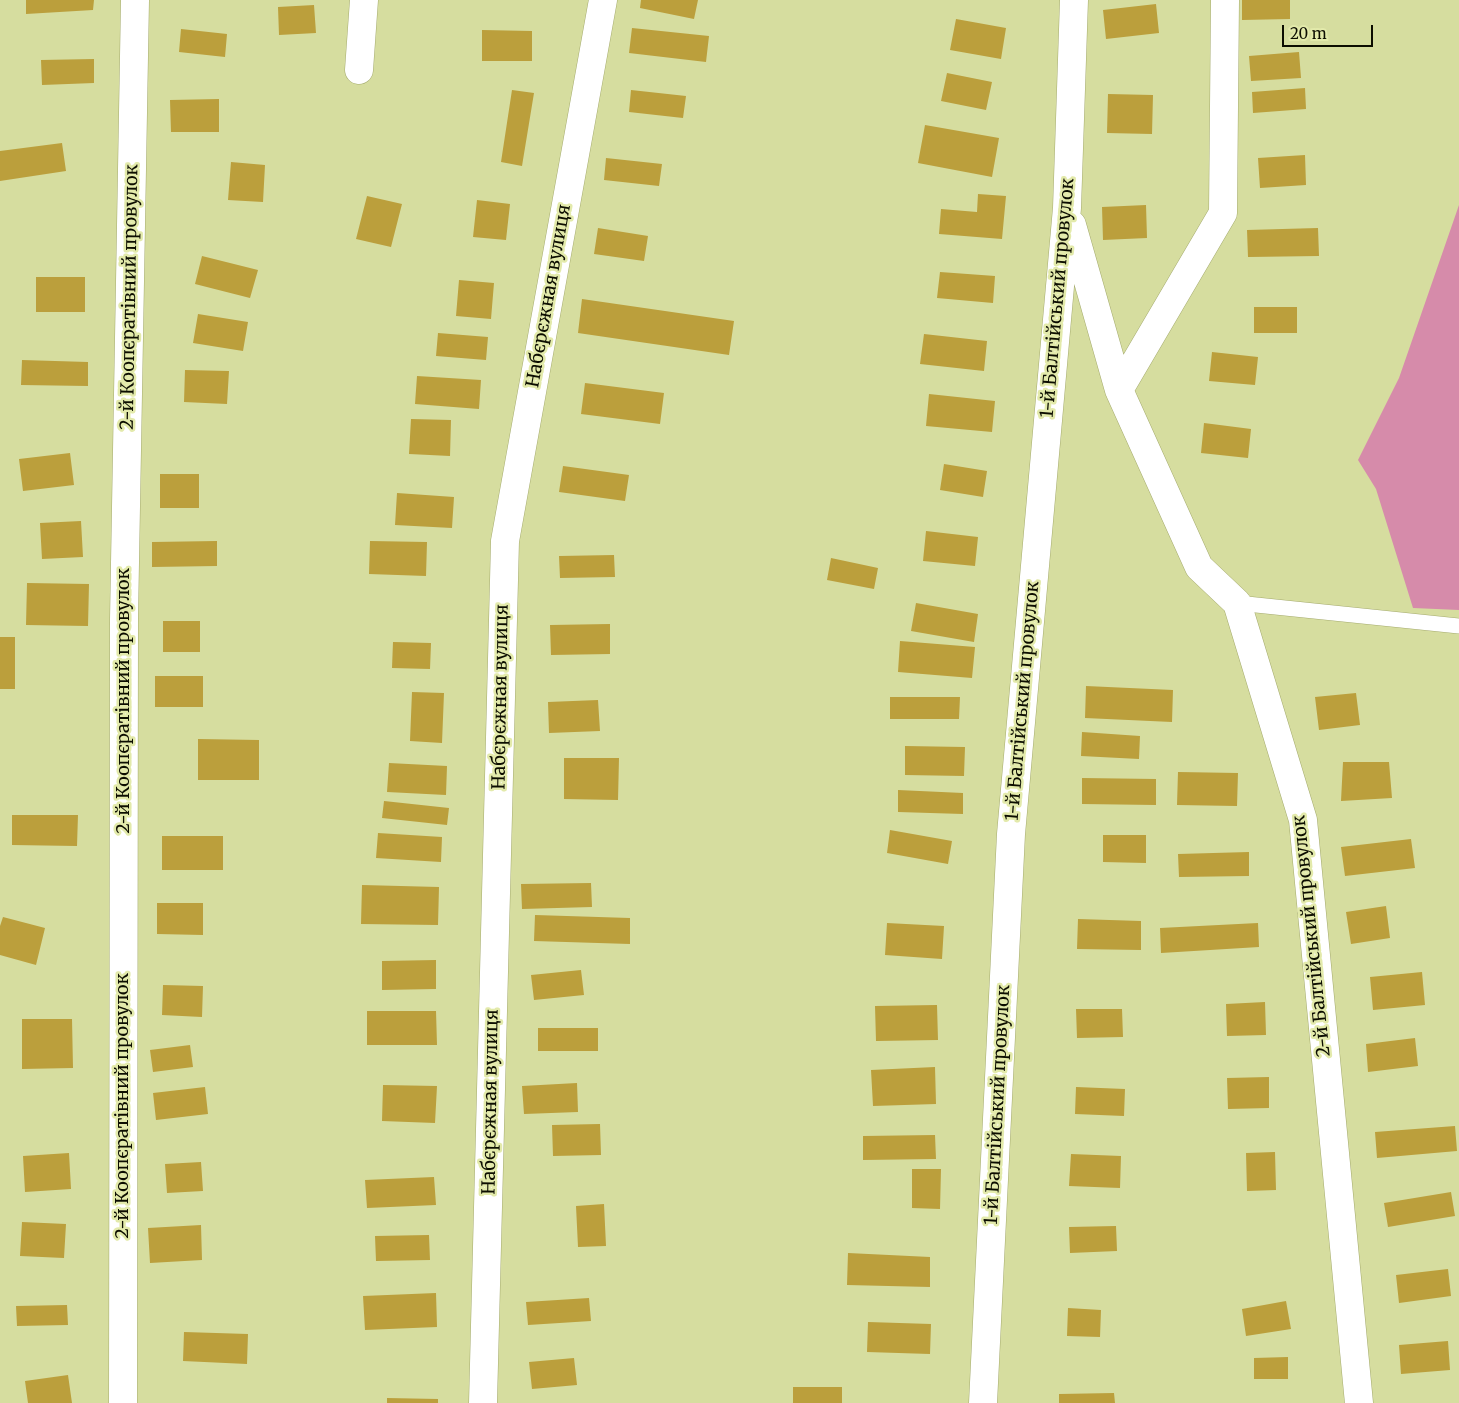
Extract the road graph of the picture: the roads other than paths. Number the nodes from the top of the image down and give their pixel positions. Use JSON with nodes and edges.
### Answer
{"nodes":[{"id":1,"x":135,"y":0,"type":"edge"},
{"id":2,"x":364,"y":0,"type":"edge"},
{"id":3,"x":603,"y":0,"type":"edge"},
{"id":4,"x":1074,"y":0,"type":"edge"},
{"id":5,"x":1225,"y":0,"type":"edge"},
{"id":6,"x":359,"y":70,"type":"dead end"},
{"id":7,"x":1067,"y":208,"type":"junction"},
{"id":8,"x":1119,"y":390,"type":"junction"},
{"id":9,"x":1237,"y":603,"type":"junction"},
{"id":10,"x":1459,"y":626,"type":"edge"},
{"id":11,"x":123,"y":1403,"type":"edge"},
{"id":12,"x":483,"y":1403,"type":"edge"},
{"id":13,"x":983,"y":1403,"type":"edge"},
{"id":14,"x":1359,"y":1403,"type":"edge"}],
"edges":[{"from":1,"to":11,"type":"street","name":"2-й Коопєратівний провулок"},
{"from":2,"to":6,"type":"street"},
{"from":3,"to":12,"type":"street","name":"Набєрєжная вулиця"},
{"from":4,"to":7,"type":"street","name":"1-й Балтійський провулок"},
{"from":5,"to":8,"type":"street"},
{"from":7,"to":8,"type":"street","name":"2-й Балтійський провулок"},
{"from":7,"to":13,"type":"street","name":"1-й Балтійський провулок"},
{"from":8,"to":9,"type":"street","name":"2-й Балтійський провулок"},
{"from":9,"to":10,"type":"lane"},
{"from":9,"to":14,"type":"street","name":"2-й Балтійський провулок"}]}
